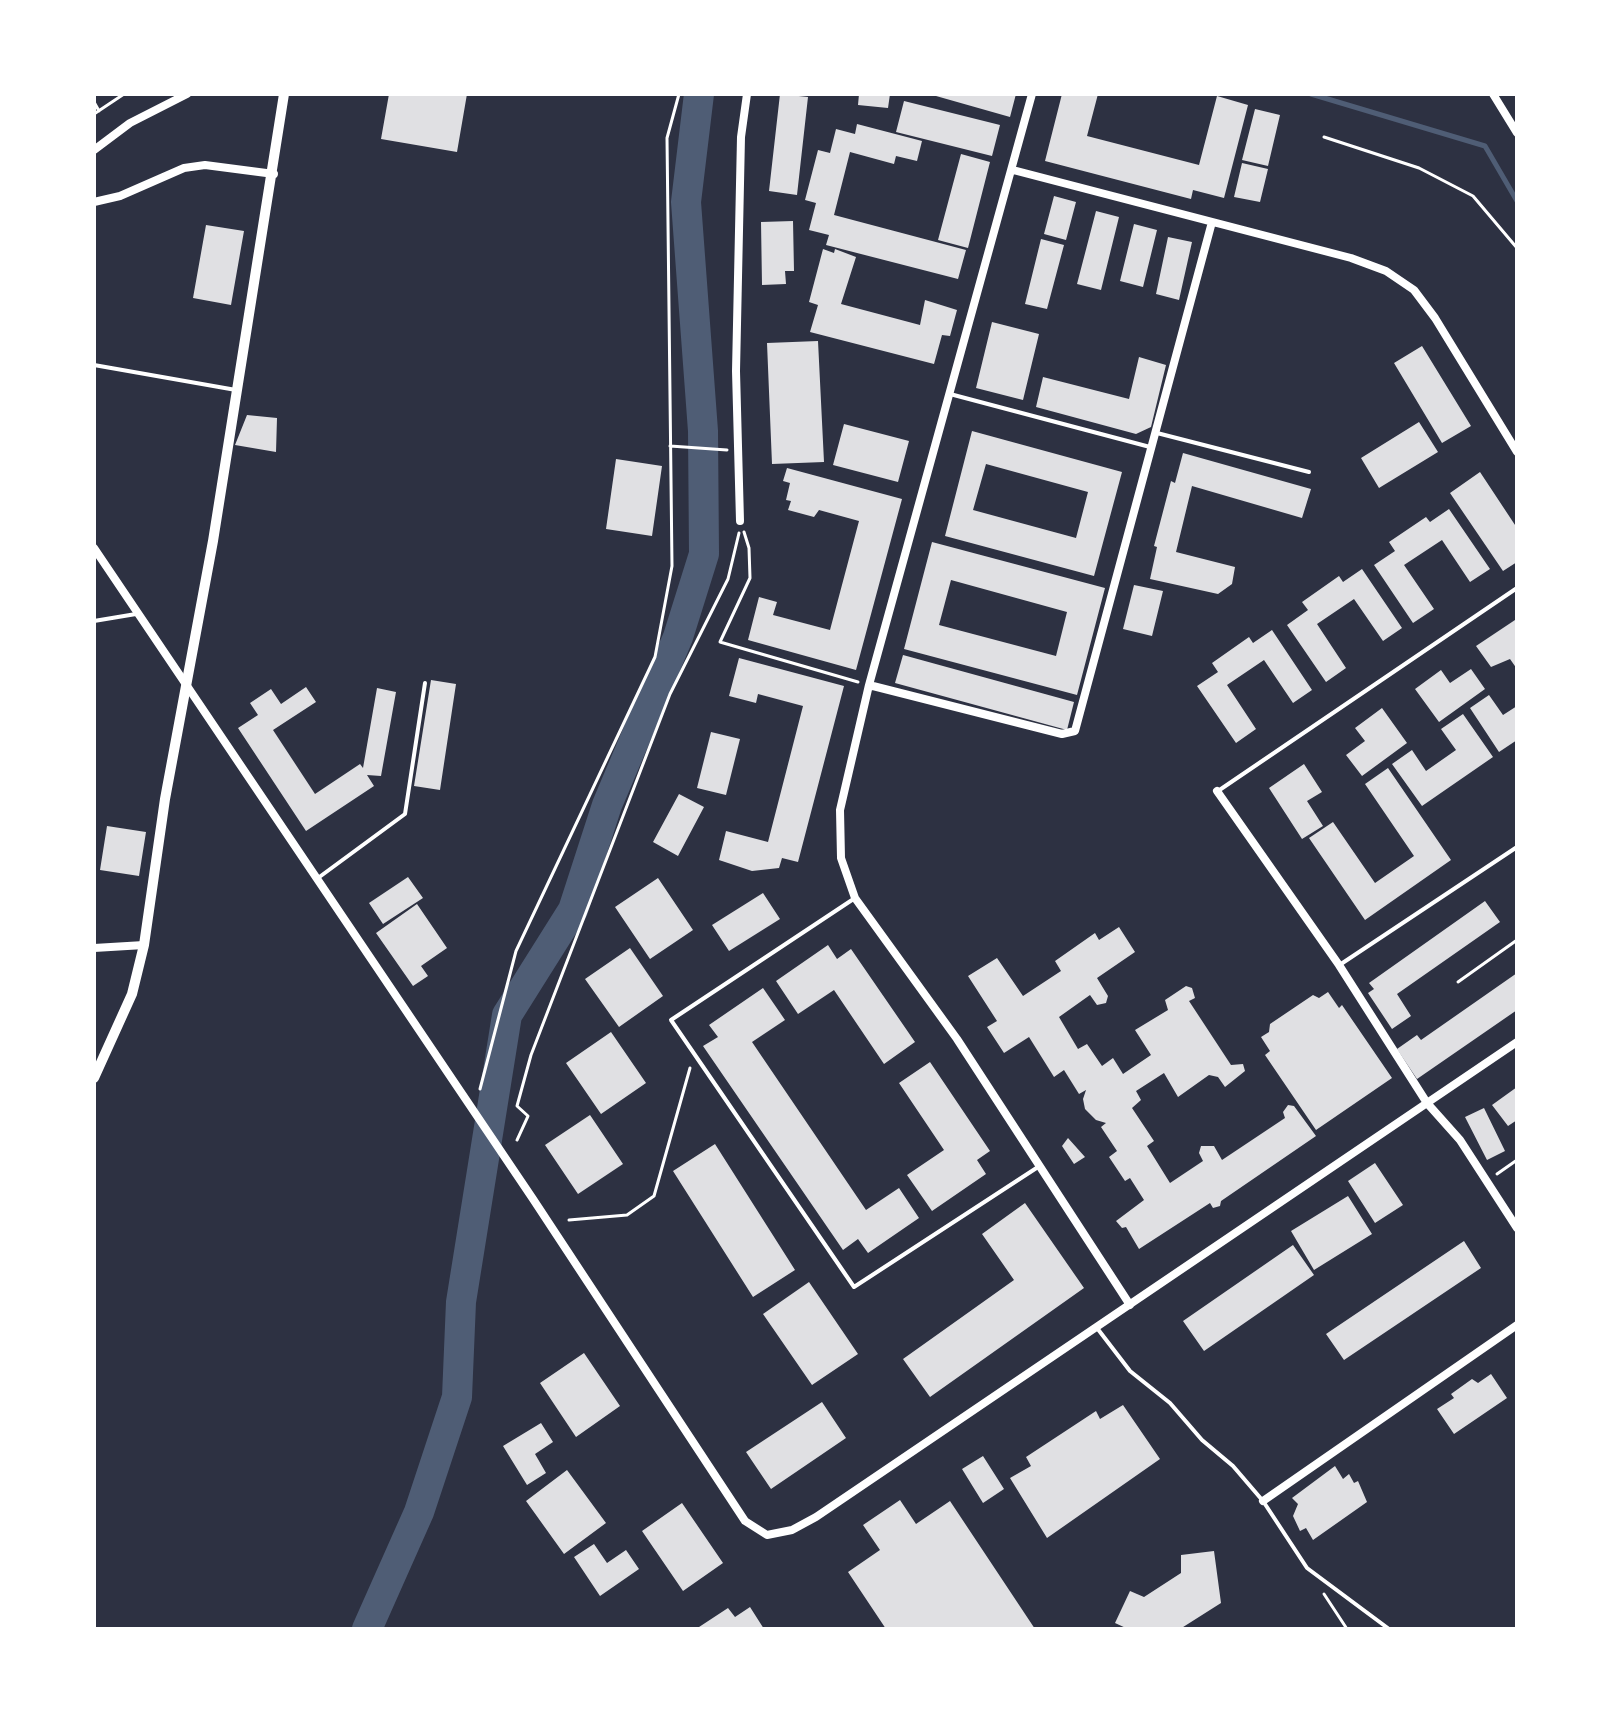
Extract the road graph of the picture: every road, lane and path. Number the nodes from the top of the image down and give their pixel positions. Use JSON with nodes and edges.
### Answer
{"nodes":[{"id":1,"x":124,"y":94,"type":"edge"},
{"id":2,"x":187,"y":94,"type":"edge"},
{"id":3,"x":284,"y":94,"type":"edge"},
{"id":4,"x":679,"y":94,"type":"edge"},
{"id":5,"x":747,"y":94,"type":"edge"},
{"id":6,"x":1032,"y":94,"type":"edge"},
{"id":7,"x":1493,"y":94,"type":"edge"},
{"id":8,"x":94,"y":102,"type":"edge"},
{"id":9,"x":99,"y":111,"type":"junction"},
{"id":10,"x":94,"y":114,"type":"edge"},
{"id":11,"x":1517,"y":133,"type":"edge"},
{"id":12,"x":1324,"y":137,"type":"dead end"},
{"id":13,"x":94,"y":150,"type":"edge"},
{"id":14,"x":1013,"y":170,"type":"junction"},
{"id":15,"x":274,"y":174,"type":"junction"},
{"id":16,"x":94,"y":202,"type":"edge"},
{"id":17,"x":1212,"y":222,"type":"junction"},
{"id":18,"x":1517,"y":248,"type":"edge"},
{"id":19,"x":94,"y":365,"type":"edge"},
{"id":20,"x":238,"y":390,"type":"junction"},
{"id":21,"x":950,"y":394,"type":"junction"},
{"id":22,"x":1154,"y":433,"type":"junction"},
{"id":23,"x":669,"y":446,"type":"junction"},
{"id":24,"x":1150,"y":447,"type":"junction"},
{"id":25,"x":722,"y":449,"type":"dead end"},
{"id":26,"x":1517,"y":452,"type":"edge"},
{"id":27,"x":1309,"y":472,"type":"dead end"},
{"id":28,"x":740,"y":521,"type":"junction"},
{"id":29,"x":94,"y":548,"type":"edge"},
{"id":30,"x":1517,"y":588,"type":"edge"},
{"id":31,"x":139,"y":614,"type":"junction"},
{"id":32,"x":94,"y":621,"type":"edge"},
{"id":33,"x":425,"y":683,"type":"dead end"},
{"id":34,"x":869,"y":685,"type":"junction"},
{"id":35,"x":188,"y":686,"type":"junction"},
{"id":36,"x":1217,"y":791,"type":"joint"},
{"id":37,"x":1517,"y":847,"type":"edge"},
{"id":38,"x":318,"y":878,"type":"junction"},
{"id":39,"x":855,"y":898,"type":"junction"},
{"id":40,"x":1517,"y":940,"type":"edge"},
{"id":41,"x":144,"y":945,"type":"junction"},
{"id":42,"x":94,"y":948,"type":"edge"},
{"id":43,"x":1339,"y":965,"type":"junction"},
{"id":44,"x":1458,"y":982,"type":"dead end"},
{"id":45,"x":1517,"y":1042,"type":"edge"},
{"id":46,"x":694,"y":1054,"type":"junction"},
{"id":47,"x":94,"y":1078,"type":"edge"},
{"id":48,"x":480,"y":1089,"type":"dead end"},
{"id":49,"x":1427,"y":1103,"type":"junction"},
{"id":50,"x":517,"y":1140,"type":"dead end"},
{"id":51,"x":1517,"y":1160,"type":"edge"},
{"id":52,"x":1038,"y":1167,"type":"junction"},
{"id":53,"x":1486,"y":1181,"type":"junction"},
{"id":54,"x":569,"y":1220,"type":"dead end"},
{"id":55,"x":1517,"y":1228,"type":"edge"},
{"id":56,"x":1130,"y":1305,"type":"junction"},
{"id":57,"x":1517,"y":1325,"type":"edge"},
{"id":58,"x":1097,"y":1328,"type":"junction"},
{"id":59,"x":1263,"y":1501,"type":"junction"},
{"id":60,"x":1323,"y":1592,"type":"dead end"},
{"id":61,"x":1347,"y":1629,"type":"edge"},
{"id":62,"x":1389,"y":1629,"type":"edge"}],
"edges":[{"from":1,"to":9,"type":"path"},
{"from":2,"to":13,"type":"street"},
{"from":3,"to":15,"type":"street"},
{"from":4,"to":23,"type":"path"},
{"from":5,"to":28,"type":"street"},
{"from":6,"to":14,"type":"street"},
{"from":7,"to":11,"type":"street"},
{"from":8,"to":9,"type":"path"},
{"from":9,"to":10,"type":"path"},
{"from":12,"to":18,"type":"path"},
{"from":14,"to":17,"type":"street"},
{"from":14,"to":21,"type":"street"},
{"from":15,"to":16,"type":"street"},
{"from":15,"to":20,"type":"street"},
{"from":17,"to":22,"type":"street"},
{"from":17,"to":26,"type":"street"},
{"from":19,"to":20,"type":"lane"},
{"from":20,"to":35,"type":"street"},
{"from":21,"to":24,"type":"lane"},
{"from":21,"to":34,"type":"street"},
{"from":22,"to":24,"type":"street"},
{"from":22,"to":27,"type":"lane"},
{"from":23,"to":25,"type":"path"},
{"from":23,"to":48,"type":"path"},
{"from":24,"to":34,"type":"street"},
{"from":28,"to":34,"type":"path"},
{"from":28,"to":50,"type":"path"},
{"from":29,"to":31,"type":"street"},
{"from":30,"to":36,"type":"lane"},
{"from":31,"to":32,"type":"lane"},
{"from":31,"to":35,"type":"street"},
{"from":33,"to":38,"type":"lane"},
{"from":34,"to":39,"type":"street"},
{"from":35,"to":38,"type":"street"},
{"from":35,"to":41,"type":"street"},
{"from":36,"to":43,"type":"street"},
{"from":37,"to":43,"type":"lane"},
{"from":38,"to":58,"type":"street"},
{"from":39,"to":46,"type":"lane"},
{"from":39,"to":52,"type":"street"},
{"from":40,"to":44,"type":"path"},
{"from":41,"to":42,"type":"street"},
{"from":41,"to":47,"type":"street"},
{"from":43,"to":49,"type":"street"},
{"from":45,"to":49,"type":"street"},
{"from":46,"to":52,"type":"lane"},
{"from":46,"to":54,"type":"path"},
{"from":49,"to":53,"type":"street"},
{"from":49,"to":56,"type":"street"},
{"from":51,"to":53,"type":"path"},
{"from":52,"to":56,"type":"street"},
{"from":53,"to":55,"type":"street"},
{"from":56,"to":58,"type":"street"},
{"from":57,"to":59,"type":"street"},
{"from":58,"to":59,"type":"lane"},
{"from":59,"to":62,"type":"lane"},
{"from":60,"to":61,"type":"path"}]}
